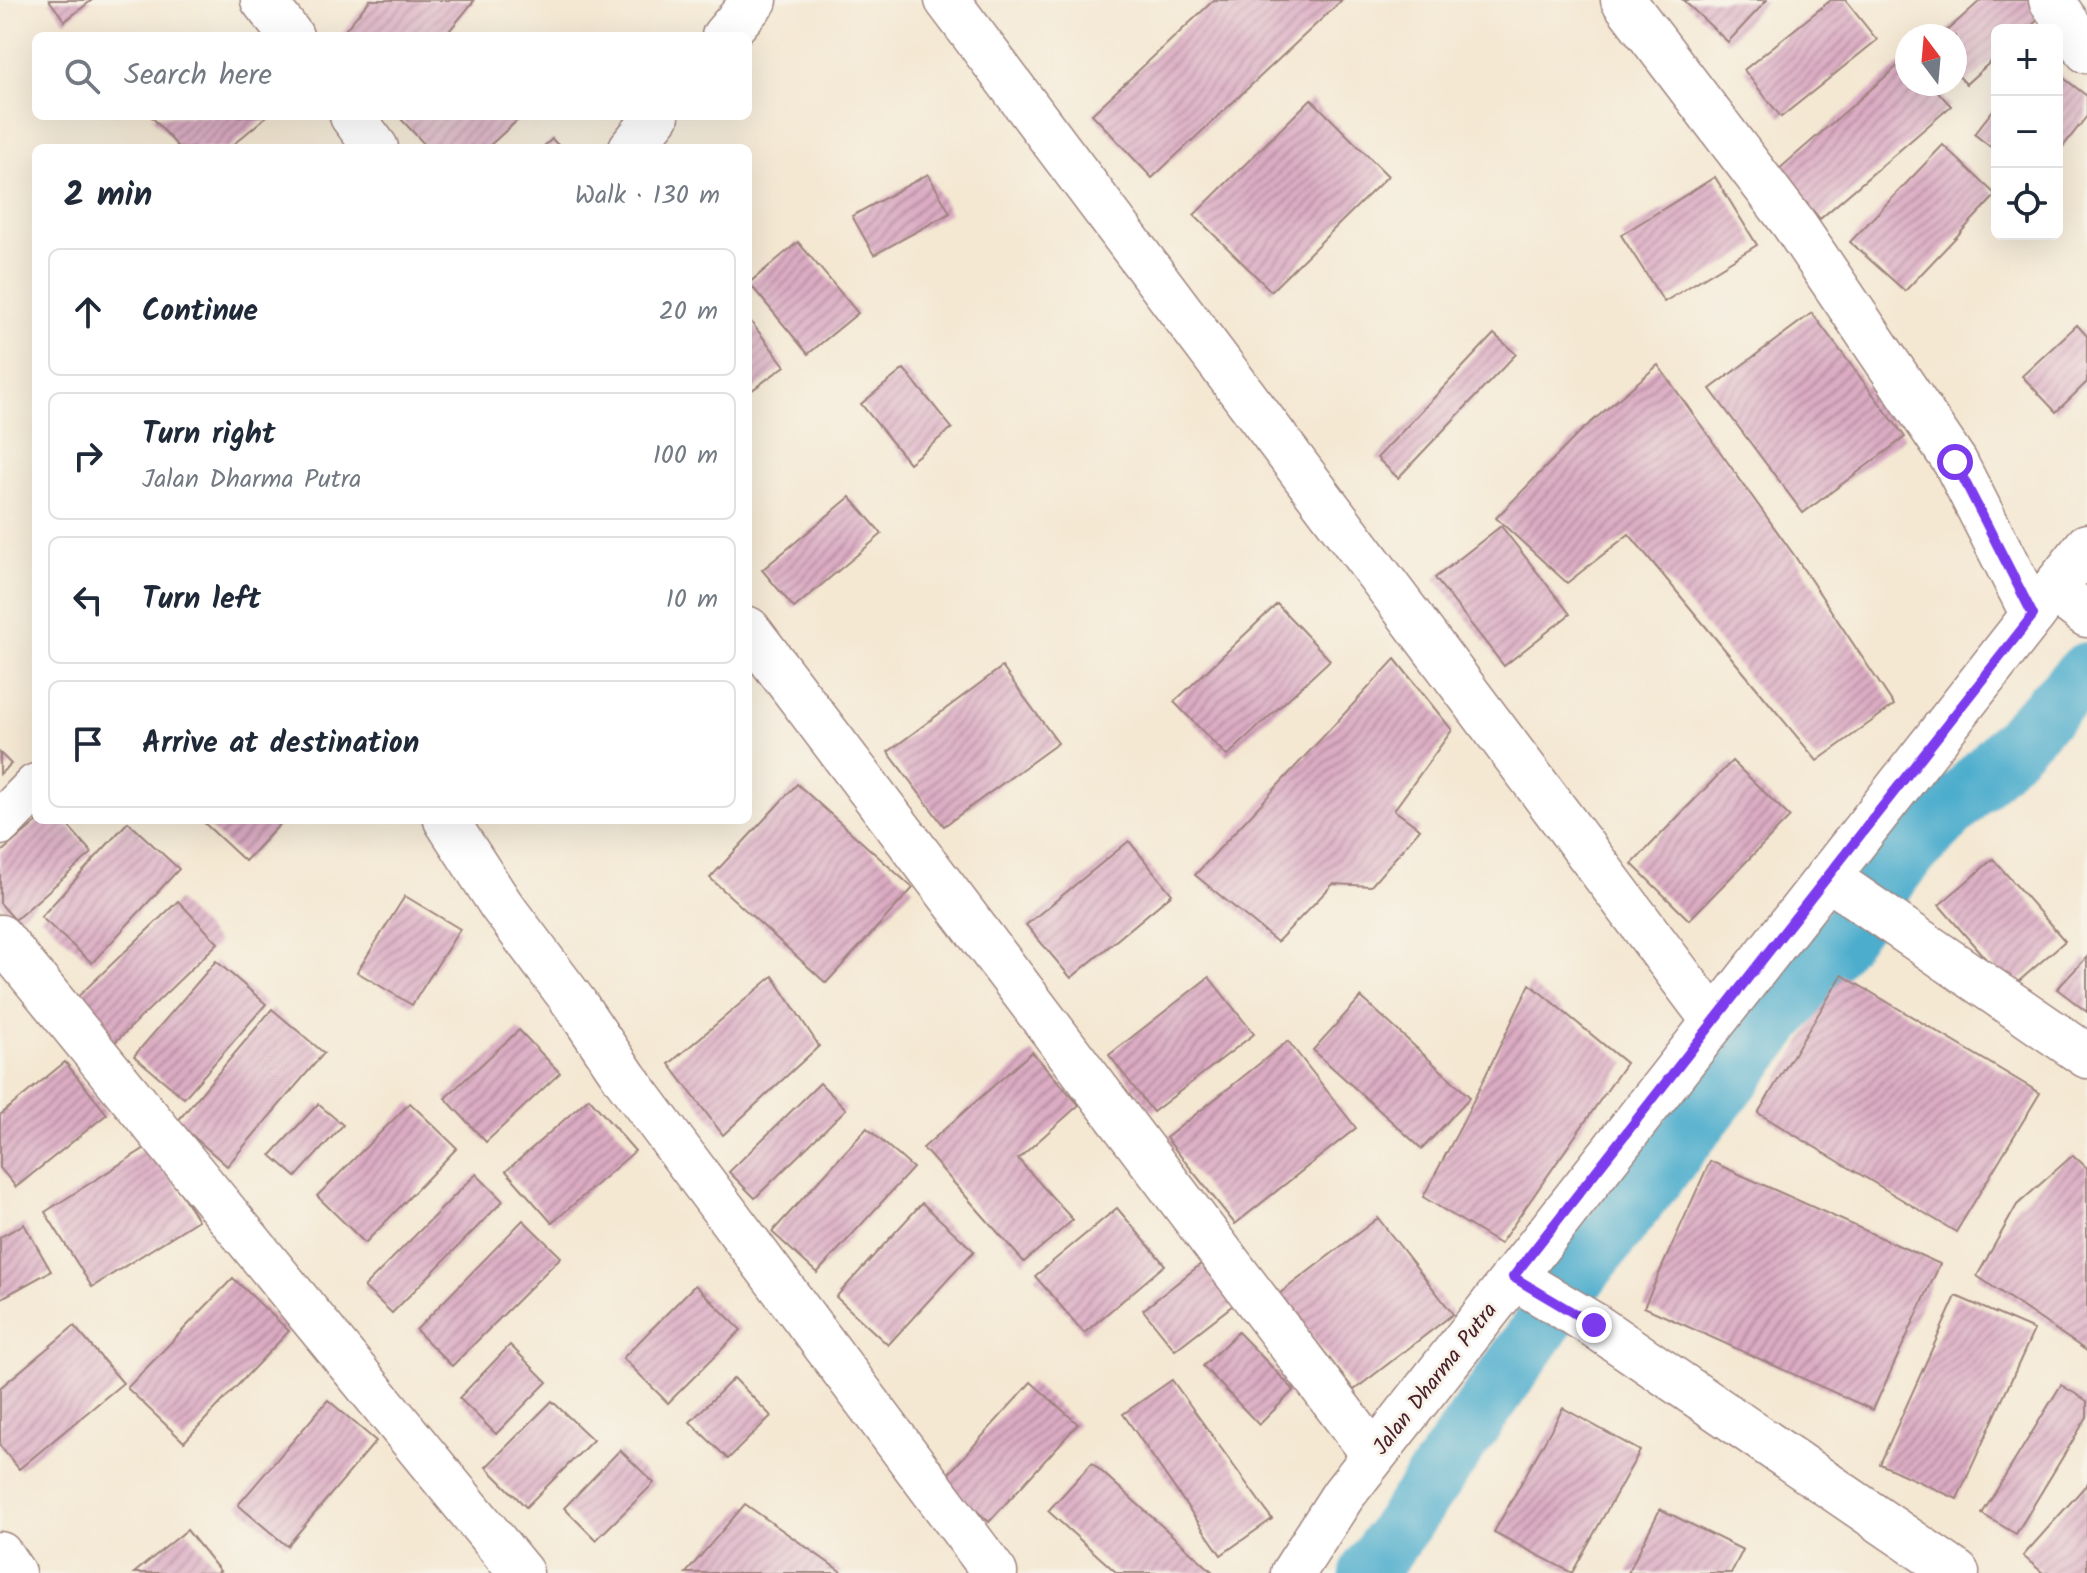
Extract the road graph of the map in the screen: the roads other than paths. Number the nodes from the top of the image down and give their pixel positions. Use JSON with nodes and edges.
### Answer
{"nodes":[{"id":1,"x":263,"y":0,"type":"edge"},
{"id":2,"x":755,"y":0,"type":"edge"},
{"id":3,"x":947,"y":0,"type":"edge"},
{"id":4,"x":1623,"y":0,"type":"edge"},
{"id":5,"x":2051,"y":0,"type":"edge"},
{"id":6,"x":288,"y":32,"type":"edge"},
{"id":7,"x":727,"y":32,"type":"edge"},
{"id":8,"x":2087,"y":51,"type":"edge"},
{"id":9,"x":355,"y":120,"type":"edge"},
{"id":10,"x":654,"y":120,"type":"edge"},
{"id":11,"x":373,"y":144,"type":"edge"},
{"id":12,"x":634,"y":144,"type":"edge"},
{"id":13,"x":2087,"y":546,"type":"edge"},
{"id":14,"x":2062,"y":604,"type":"edge"},
{"id":15,"x":752,"y":634,"type":"edge"},
{"id":16,"x":32,"y":790,"type":"edge"},
{"id":17,"x":0,"y":823,"type":"edge"},
{"id":18,"x":449,"y":824,"type":"edge"},
{"id":19,"x":1857,"y":898,"type":"junction"},
{"id":20,"x":0,"y":937,"type":"edge"},
{"id":21,"x":1714,"y":1021,"type":"junction"},
{"id":22,"x":2087,"y":1056,"type":"edge"},
{"id":23,"x":1529,"y":1286,"type":"junction"},
{"id":24,"x":1374,"y":1455,"type":"junction"},
{"id":25,"x":0,"y":1554,"type":"edge"},
{"id":26,"x":13,"y":1573,"type":"edge"},
{"id":27,"x":521,"y":1573,"type":"edge"},
{"id":28,"x":995,"y":1573,"type":"edge"},
{"id":29,"x":1293,"y":1573,"type":"edge"},
{"id":30,"x":1957,"y":1573,"type":"edge"}],
"edges":[{"from":1,"to":6,"type":"street"},
{"from":2,"to":7,"type":"street"},
{"from":3,"to":21,"type":"street"},
{"from":4,"to":14,"type":"street"},
{"from":5,"to":8,"type":"street"},
{"from":9,"to":11,"type":"street"},
{"from":10,"to":12,"type":"street"},
{"from":13,"to":14,"type":"street","name":"Jalan Dharma Putra"},
{"from":14,"to":19,"type":"street","name":"Jalan Dharma Putra"},
{"from":15,"to":24,"type":"street"},
{"from":16,"to":17,"type":"street"},
{"from":18,"to":28,"type":"street"},
{"from":19,"to":21,"type":"street","name":"Jalan Dharma Putra"},
{"from":19,"to":22,"type":"street"},
{"from":20,"to":27,"type":"street"},
{"from":21,"to":23,"type":"street","name":"Jalan Dharma Putra"},
{"from":23,"to":24,"type":"street","name":"Jalan Dharma Putra"},
{"from":23,"to":30,"type":"street"},
{"from":24,"to":29,"type":"street","name":"Jalan Dharma Putra"},
{"from":25,"to":26,"type":"street"}]}
